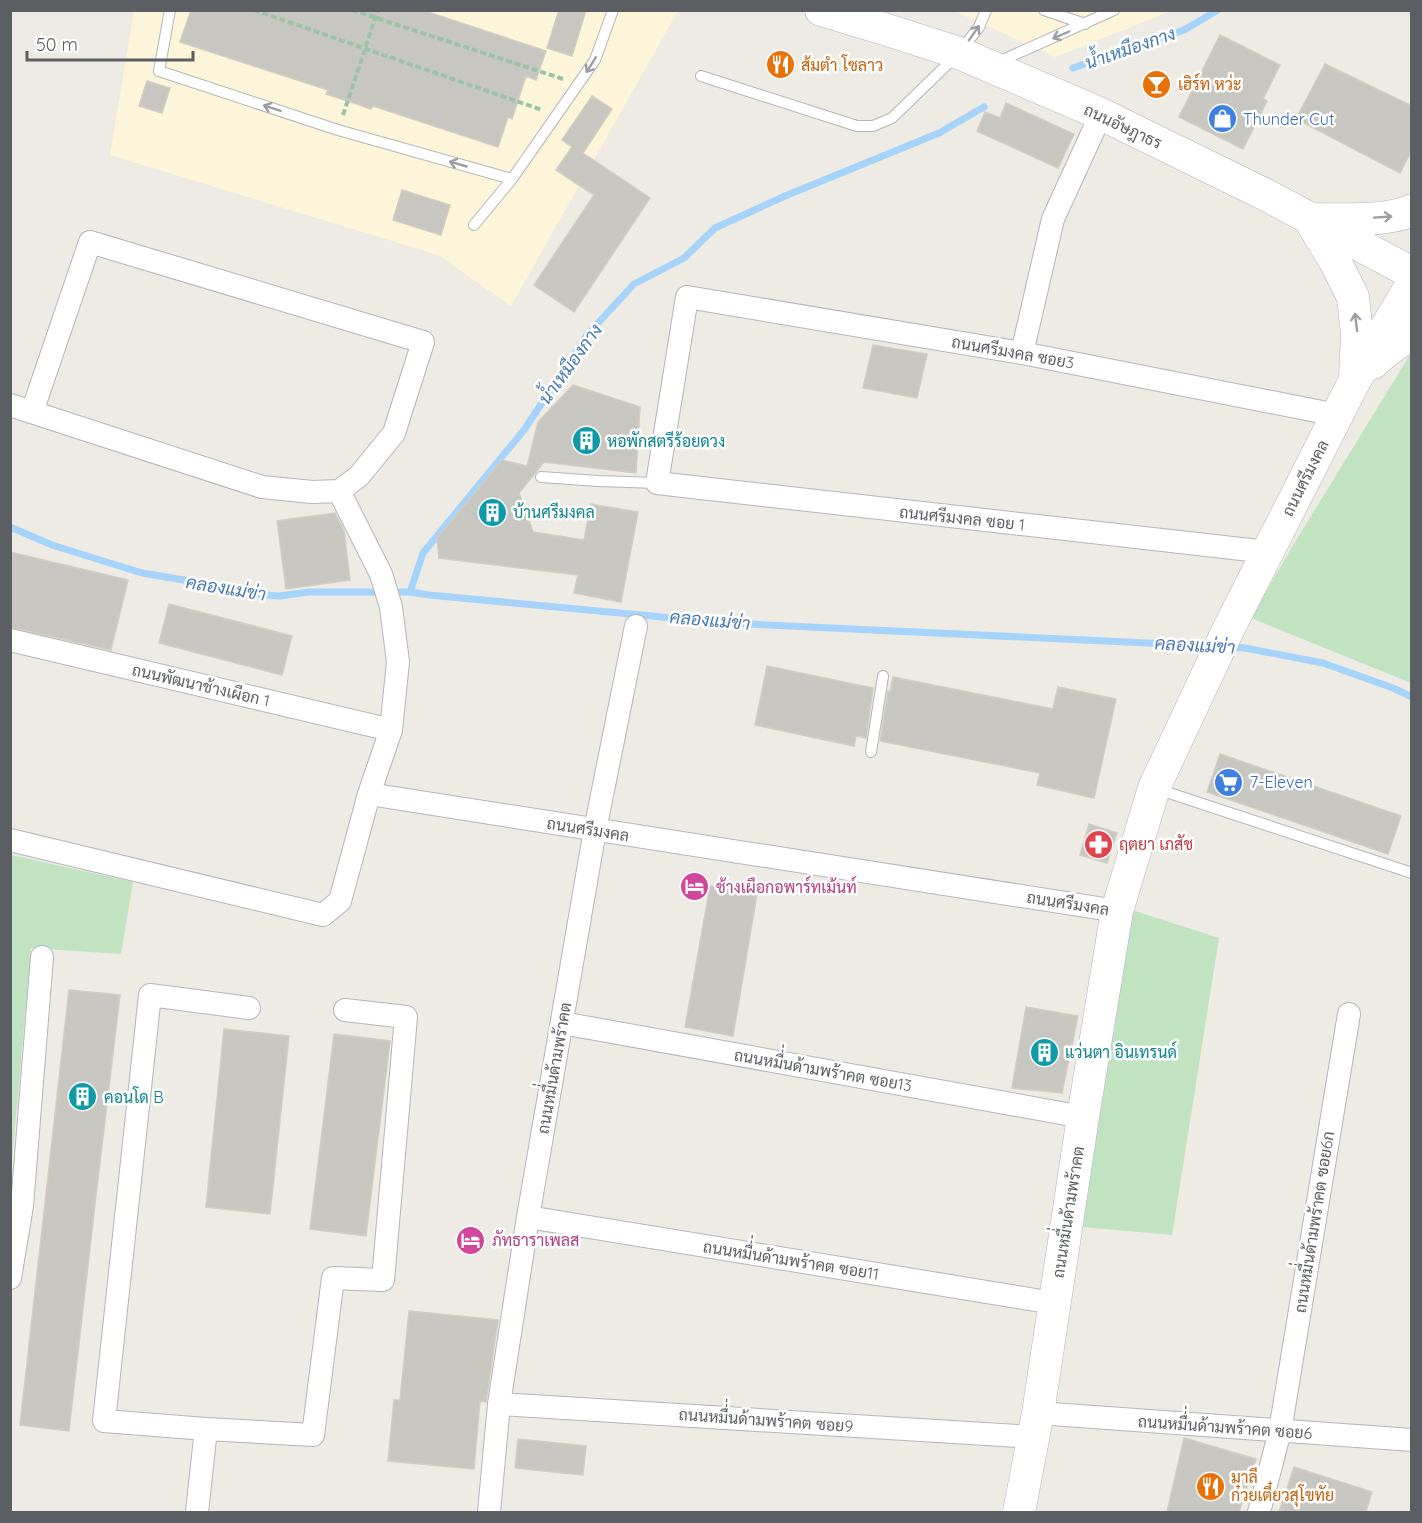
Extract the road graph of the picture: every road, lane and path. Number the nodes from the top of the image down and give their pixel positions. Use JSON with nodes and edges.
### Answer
{"nodes":[{"id":1,"x":170,"y":10,"type":"edge"},
{"id":2,"x":254,"y":10,"type":"edge"},
{"id":3,"x":352,"y":10,"type":"edge"},
{"id":4,"x":378,"y":10,"type":"edge"},
{"id":5,"x":613,"y":10,"type":"edge"},
{"id":6,"x":821,"y":10,"type":"edge"},
{"id":7,"x":986,"y":10,"type":"edge"},
{"id":8,"x":1044,"y":10,"type":"edge"},
{"id":9,"x":1114,"y":10,"type":"edge"},
{"id":10,"x":375,"y":18,"type":"junction"},
{"id":11,"x":1085,"y":24,"type":"junction"},
{"id":12,"x":364,"y":48,"type":"junction"},
{"id":13,"x":959,"y":53,"type":"junction"},
{"id":14,"x":989,"y":66,"type":"junction"},
{"id":15,"x":701,"y":76,"type":"dead end"},
{"id":16,"x":578,"y":84,"type":"junction"},
{"id":17,"x":1101,"y":114,"type":"junction"},
{"id":18,"x":557,"y":115,"type":"junction"},
{"id":19,"x":338,"y":130,"type":"junction"},
{"id":20,"x":512,"y":179,"type":"junction"},
{"id":21,"x":1412,"y":210,"type":"edge"},
{"id":22,"x":1310,"y":219,"type":"junction"},
{"id":23,"x":474,"y":225,"type":"dead end"},
{"id":24,"x":1412,"y":273,"type":"edge"},
{"id":25,"x":1412,"y":284,"type":"edge"},
{"id":26,"x":1412,"y":333,"type":"edge"},
{"id":27,"x":1022,"y":353,"type":"junction"},
{"id":28,"x":1355,"y":380,"type":"junction"},
{"id":29,"x":10,"y":405,"type":"edge"},
{"id":30,"x":33,"y":412,"type":"junction"},
{"id":31,"x":1337,"y":415,"type":"junction"},
{"id":32,"x":541,"y":477,"type":"dead end"},
{"id":33,"x":657,"y":483,"type":"junction"},
{"id":34,"x":339,"y":491,"type":"junction"},
{"id":35,"x":1268,"y":552,"type":"junction"},
{"id":36,"x":636,"y":626,"type":"dead end"},
{"id":37,"x":10,"y":640,"type":"edge"},
{"id":38,"x":883,"y":676,"type":"dead end"},
{"id":39,"x":391,"y":730,"type":"junction"},
{"id":40,"x":870,"y":752,"type":"dead end"},
{"id":41,"x":1154,"y":788,"type":"junction"},
{"id":42,"x":369,"y":794,"type":"junction"},
{"id":43,"x":595,"y":830,"type":"junction"},
{"id":44,"x":10,"y":840,"type":"edge"},
{"id":45,"x":1412,"y":873,"type":"edge"},
{"id":46,"x":1117,"y":911,"type":"junction"},
{"id":47,"x":42,"y":957,"type":"dead end"},
{"id":48,"x":249,"y":1008,"type":"dead end"},
{"id":49,"x":345,"y":1010,"type":"dead end"},
{"id":50,"x":1349,"y":1014,"type":"dead end"},
{"id":51,"x":562,"y":1023,"type":"junction"},
{"id":52,"x":1083,"y":1117,"type":"junction"},
{"id":53,"x":528,"y":1217,"type":"junction"},
{"id":54,"x":10,"y":1278,"type":"edge"},
{"id":55,"x":1054,"y":1303,"type":"junction"},
{"id":56,"x":499,"y":1404,"type":"junction"},
{"id":57,"x":1035,"y":1425,"type":"junction"},
{"id":58,"x":206,"y":1429,"type":"junction"},
{"id":59,"x":1280,"y":1431,"type":"junction"},
{"id":60,"x":1412,"y":1440,"type":"edge"},
{"id":61,"x":197,"y":1512,"type":"edge"},
{"id":62,"x":489,"y":1512,"type":"edge"},
{"id":63,"x":1019,"y":1512,"type":"edge"},
{"id":64,"x":1259,"y":1512,"type":"edge"}],
"edges":[{"from":19,"to":1,"type":"lane","one_way":true},
{"from":2,"to":12,"type":"path"},
{"from":3,"to":10,"type":"path"},
{"from":4,"to":10,"type":"path"},
{"from":5,"to":16,"type":"lane","one_way":true},
{"from":6,"to":13,"type":"street","name":"ถนนอัษฎาธร"},
{"from":13,"to":7,"type":"lane","one_way":true},
{"from":8,"to":11,"type":"lane"},
{"from":9,"to":11,"type":"lane"},
{"from":10,"to":12,"type":"path"},
{"from":10,"to":16,"type":"path"},
{"from":11,"to":14,"type":"lane","one_way":true},
{"from":12,"to":18,"type":"path"},
{"from":12,"to":19,"type":"path"},
{"from":13,"to":14,"type":"street","name":"ถนนอัษฎาธร"},
{"from":13,"to":15,"type":"lane"},
{"from":14,"to":17,"type":"street","name":"ถนนอัษฎาธร"},
{"from":16,"to":18,"type":"lane"},
{"from":17,"to":22,"type":"street","name":"ถนนอัษฎาธร"},
{"from":17,"to":27,"type":"street"},
{"from":18,"to":20,"type":"lane"},
{"from":20,"to":19,"type":"lane","one_way":true},
{"from":20,"to":23,"type":"lane"},
{"from":22,"to":21,"type":"street","one_way":true},
{"from":22,"to":24,"type":"street","name":"ถนนอัษฎาธร"},
{"from":28,"to":22,"type":"street","one_way":true},
{"from":25,"to":28,"type":"street","name":"ถนนศรีมงคล"},
{"from":26,"to":28,"type":"street"},
{"from":27,"to":31,"type":"street","name":"ถนนศรีมงคล ซอย3"},
{"from":27,"to":33,"type":"street","name":"ถนนศรีมงคล ซอย3"},
{"from":28,"to":31,"type":"street","name":"ถนนศรีมงคล"},
{"from":29,"to":30,"type":"street"},
{"from":30,"to":34,"type":"street"},
{"from":30,"to":34,"type":"street"},
{"from":31,"to":35,"type":"street","name":"ถนนศรีมงคล"},
{"from":32,"to":33,"type":"lane"},
{"from":33,"to":35,"type":"street","name":"ถนนศรีมงคล ซอย 1"},
{"from":34,"to":39,"type":"street"},
{"from":35,"to":41,"type":"street","name":"ถนนศรีมงคล"},
{"from":36,"to":43,"type":"street","name":"ถนนหมื่่นด้ามพร้าคต"},
{"from":37,"to":39,"type":"street","name":"ถนนพัฒนาช้างเผือก 1"},
{"from":38,"to":40,"type":"lane"},
{"from":39,"to":42,"type":"street"},
{"from":41,"to":45,"type":"lane"},
{"from":41,"to":46,"type":"street","name":"ถนนศรีมงคล"},
{"from":42,"to":43,"type":"street","name":"ถนนศรีมงคล"},
{"from":42,"to":44,"type":"street"},
{"from":43,"to":46,"type":"street","name":"ถนนศรีมงคล"},
{"from":43,"to":51,"type":"street","name":"ถนนหมื่่นด้ามพร้าคต"},
{"from":46,"to":52,"type":"street","name":"ถนนหมื่่นด้ามพร้าคต"},
{"from":47,"to":54,"type":"street"},
{"from":48,"to":58,"type":"street"},
{"from":49,"to":58,"type":"street"},
{"from":50,"to":59,"type":"street","name":"ถนนหมื่่นด้ามพร้าคต ซอย6ก"},
{"from":51,"to":52,"type":"street","name":"ถนนหมื่่นด้ามพร้าคต ซอย13"},
{"from":51,"to":53,"type":"street","name":"ถนนหมื่่นด้ามพร้าคต"},
{"from":52,"to":55,"type":"street","name":"ถนนหมื่่นด้ามพร้าคต"},
{"from":53,"to":55,"type":"street","name":"ถนนหมื่่นด้ามพร้าคต ซอย11"},
{"from":53,"to":56,"type":"street","name":"ถนนหมื่่นด้ามพร้าคต"},
{"from":55,"to":57,"type":"street","name":"ถนนหมื่่นด้ามพร้าคต"},
{"from":56,"to":57,"type":"street","name":"ถนนหมื่่นด้ามพร้าคต ซอย9"},
{"from":56,"to":62,"type":"street","name":"ถนนหมื่่นด้ามพร้าคต"},
{"from":57,"to":59,"type":"street","name":"ถนนหมื่่นด้ามพร้าคต ซอย6"},
{"from":57,"to":63,"type":"street","name":"ถนนหมื่่นด้ามพร้าคต"},
{"from":58,"to":61,"type":"street"},
{"from":59,"to":60,"type":"street","name":"ถนนหมื่่นด้ามพร้าคต ซอย6"},
{"from":59,"to":64,"type":"street","name":"ถนนหมื่่นด้ามพร้าคต ซอย6ก"}]}
